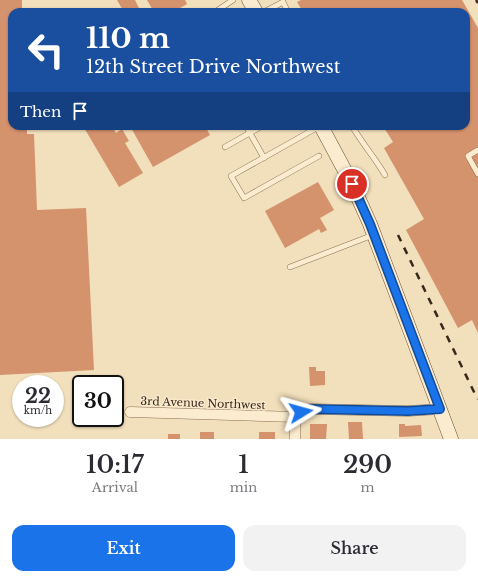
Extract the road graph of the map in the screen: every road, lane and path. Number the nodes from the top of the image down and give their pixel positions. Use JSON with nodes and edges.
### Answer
{"nodes":[{"id":1,"x":233,"y":0,"type":"edge"},
{"id":2,"x":284,"y":1,"type":"edge"},
{"id":3,"x":221,"y":8,"type":"edge"},
{"id":4,"x":271,"y":8,"type":"edge"},
{"id":5,"x":248,"y":130,"type":"edge"},
{"id":6,"x":255,"y":130,"type":"edge"},
{"id":7,"x":314,"y":130,"type":"edge"},
{"id":8,"x":323,"y":130,"type":"edge"},
{"id":9,"x":354,"y":130,"type":"edge"},
{"id":10,"x":250,"y":133,"type":"junction"},
{"id":11,"x":225,"y":147,"type":"dead end"},
{"id":12,"x":478,"y":150,"type":"edge"},
{"id":13,"x":318,"y":156,"type":"dead end"},
{"id":14,"x":264,"y":158,"type":"junction"},
{"id":15,"x":478,"y":174,"type":"edge"},
{"id":16,"x":385,"y":175,"type":"dead end"},
{"id":17,"x":374,"y":234,"type":"junction"},
{"id":18,"x":290,"y":267,"type":"dead end"},
{"id":19,"x":440,"y":409,"type":"junction"},
{"id":20,"x":130,"y":412,"type":"dead end"},
{"id":21,"x":295,"y":417,"type":"junction"},
{"id":22,"x":295,"y":439,"type":"edge"},
{"id":23,"x":451,"y":439,"type":"edge"}],
"edges":[{"from":1,"to":3,"type":"lane"},
{"from":2,"to":4,"type":"lane"},
{"from":5,"to":10,"type":"lane"},
{"from":6,"to":10,"type":"lane"},
{"from":7,"to":14,"type":"lane"},
{"from":8,"to":17,"type":"street"},
{"from":9,"to":16,"type":"lane"},
{"from":10,"to":11,"type":"lane"},
{"from":10,"to":14,"type":"lane"},
{"from":12,"to":15,"type":"lane"},
{"from":13,"to":14,"type":"lane"},
{"from":17,"to":18,"type":"lane"},
{"from":17,"to":19,"type":"street"},
{"from":19,"to":21,"type":"street","name":"3rd Avenue Northwest"},
{"from":19,"to":23,"type":"street"},
{"from":20,"to":21,"type":"street","name":"3rd Avenue Northwest"},
{"from":21,"to":22,"type":"street"}]}
